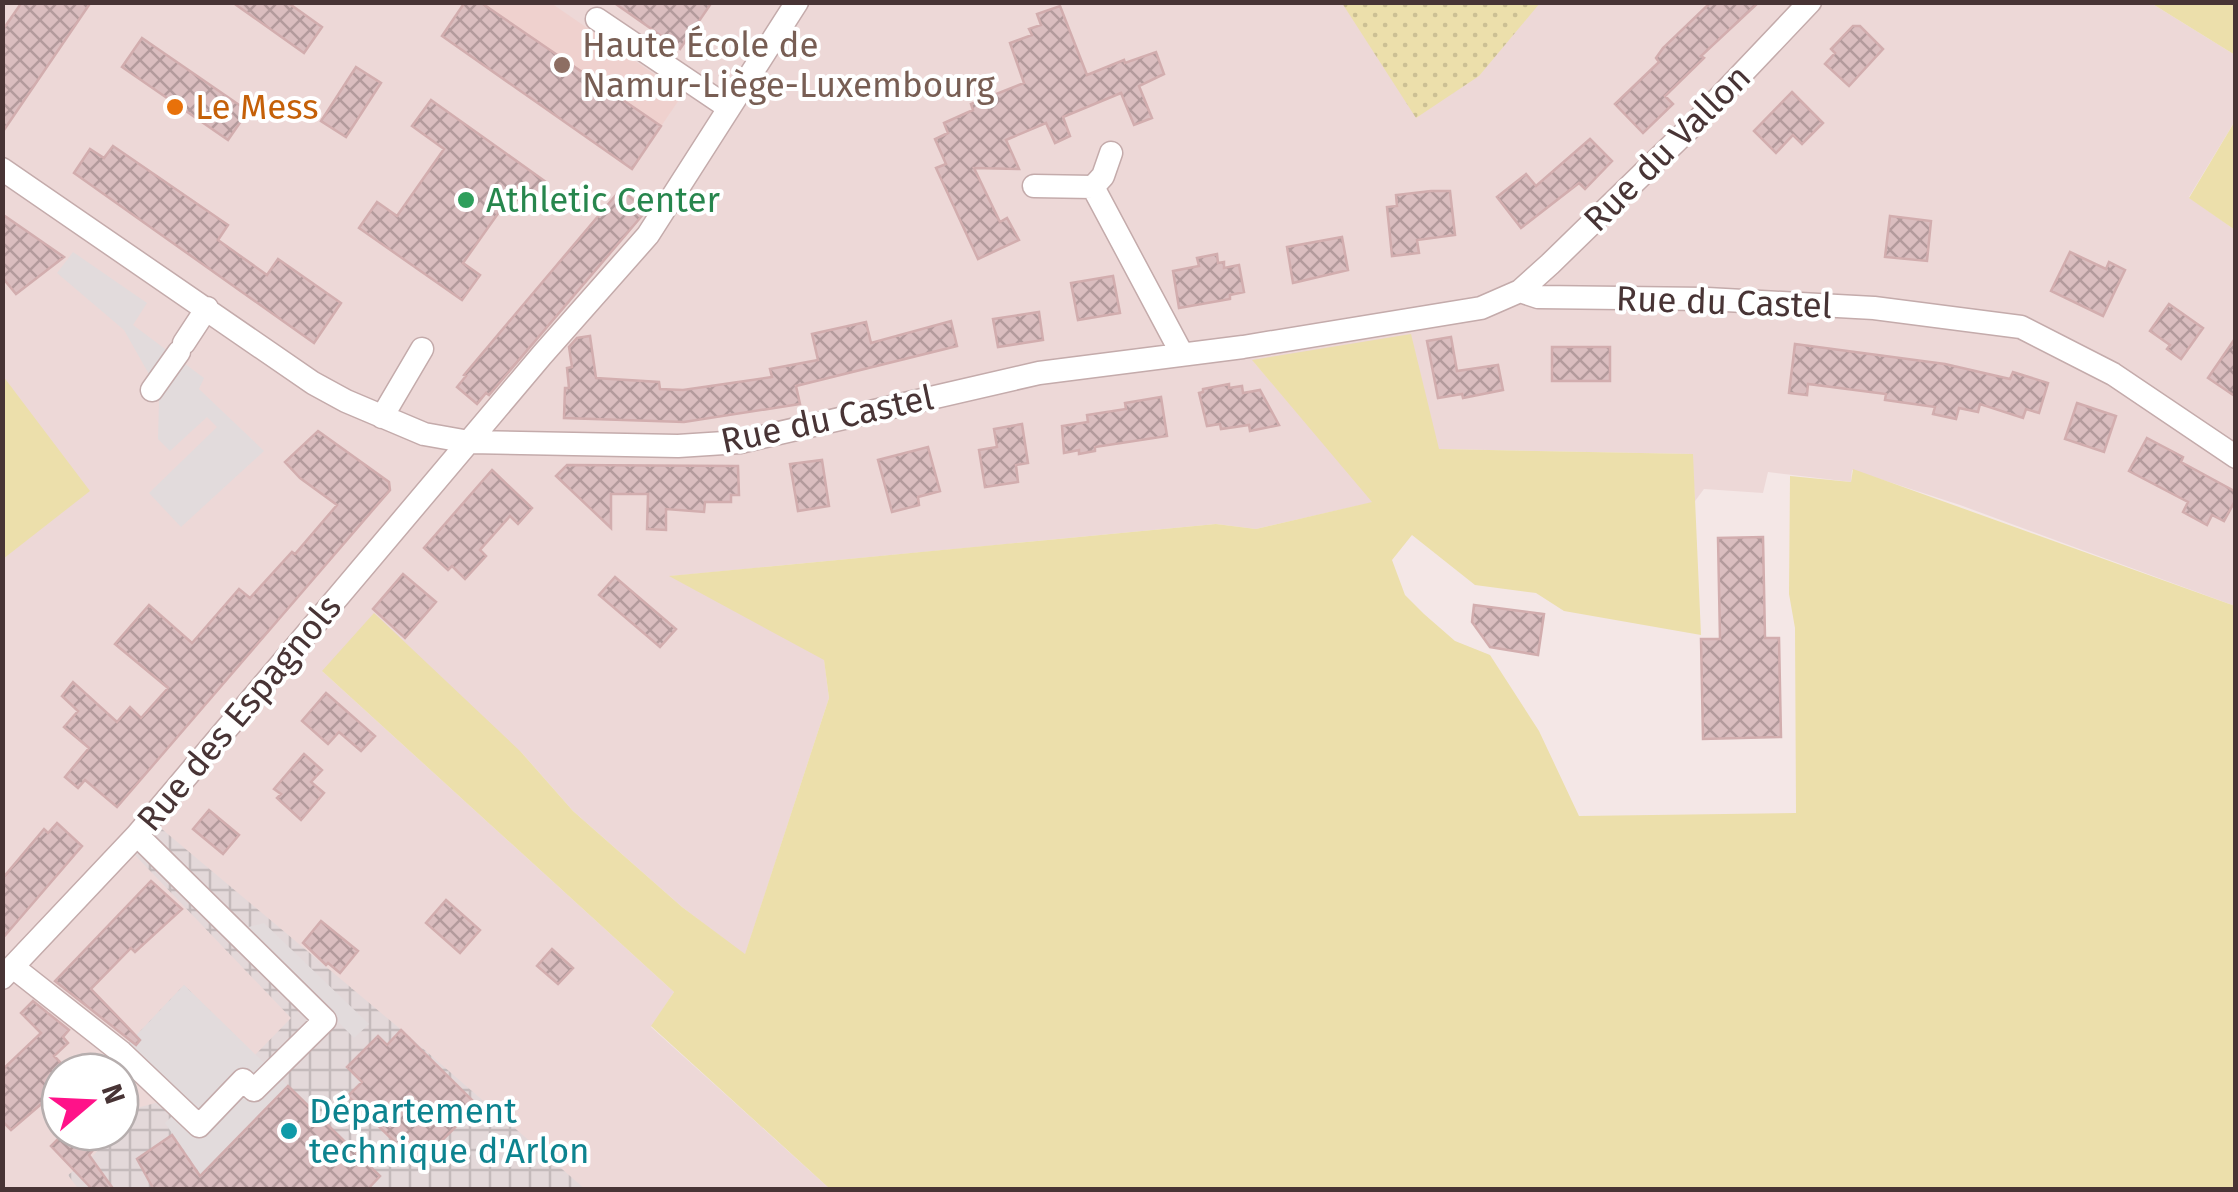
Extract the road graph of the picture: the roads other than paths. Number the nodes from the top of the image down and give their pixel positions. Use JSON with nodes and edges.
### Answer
{"nodes":[{"id":1,"x":797,"y":2,"type":"edge"},
{"id":2,"x":1810,"y":2,"type":"edge"},
{"id":3,"x":597,"y":19,"type":"dead end"},
{"id":4,"x":729,"y":108,"type":"junction"},
{"id":5,"x":1110,"y":153,"type":"dead end"},
{"id":6,"x":2,"y":170,"type":"edge"},
{"id":7,"x":1034,"y":186,"type":"dead end"},
{"id":8,"x":1093,"y":187,"type":"junction"},
{"id":9,"x":1520,"y":291,"type":"junction"},
{"id":10,"x":207,"y":308,"type":"junction"},
{"id":11,"x":422,"y":350,"type":"dead end"},
{"id":12,"x":1182,"y":354,"type":"junction"},
{"id":13,"x":152,"y":390,"type":"dead end"},
{"id":14,"x":382,"y":416,"type":"junction"},
{"id":15,"x":469,"y":442,"type":"junction"},
{"id":16,"x":2236,"y":457,"type":"edge"},
{"id":17,"x":137,"y":834,"type":"junction"},
{"id":18,"x":8,"y":972,"type":"edge"}],
"edges":[{"from":1,"to":4,"type":"street","name":"Rue des Espagnols"},
{"from":2,"to":9,"type":"street","name":"Rue du Vallon"},
{"from":3,"to":4,"type":"street"},
{"from":4,"to":15,"type":"street","name":"Rue des Espagnols"},
{"from":5,"to":8,"type":"street"},
{"from":6,"to":10,"type":"street","name":"Rue du Castel"},
{"from":7,"to":8,"type":"street"},
{"from":8,"to":12,"type":"street"},
{"from":9,"to":12,"type":"street","name":"Rue du Castel"},
{"from":9,"to":16,"type":"street","name":"Rue du Castel"},
{"from":10,"to":13,"type":"street"},
{"from":10,"to":14,"type":"street","name":"Rue du Castel"},
{"from":11,"to":14,"type":"street"},
{"from":12,"to":15,"type":"street","name":"Rue du Castel"},
{"from":14,"to":15,"type":"street","name":"Rue du Castel"},
{"from":15,"to":17,"type":"street","name":"Rue des Espagnols"},
{"from":17,"to":18,"type":"street","name":"Rue des Espagnols"},
{"from":17,"to":18,"type":"street"}]}
